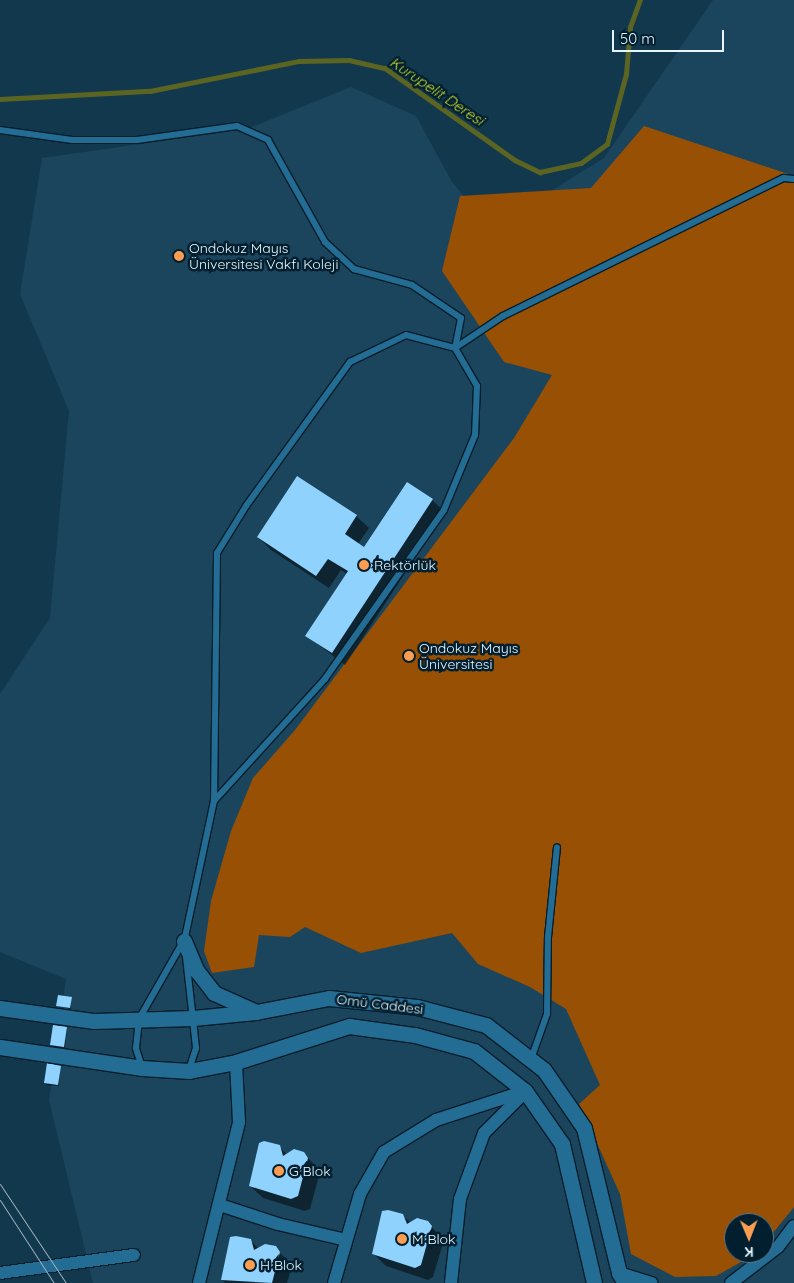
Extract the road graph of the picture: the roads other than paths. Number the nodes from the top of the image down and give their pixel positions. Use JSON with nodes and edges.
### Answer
{"nodes":[{"id":1,"x":0,"y":130,"type":"edge"},
{"id":2,"x":794,"y":179,"type":"edge"},
{"id":3,"x":455,"y":348,"type":"junction"},
{"id":4,"x":214,"y":801,"type":"junction"},
{"id":5,"x":557,"y":847,"type":"dead end"},
{"id":6,"x":184,"y":941,"type":"junction"},
{"id":7,"x":0,"y":1008,"type":"edge"},
{"id":8,"x":256,"y":1012,"type":"junction"},
{"id":9,"x":193,"y":1018,"type":"junction"},
{"id":10,"x":139,"y":1019,"type":"junction"},
{"id":11,"x":0,"y":1047,"type":"edge"},
{"id":12,"x":531,"y":1060,"type":"junction"},
{"id":13,"x":236,"y":1062,"type":"junction"},
{"id":14,"x":142,"y":1068,"type":"junction"},
{"id":15,"x":189,"y":1070,"type":"junction"},
{"id":16,"x":526,"y":1091,"type":"junction"},
{"id":17,"x":220,"y":1205,"type":"junction"},
{"id":18,"x":794,"y":1226,"type":"edge"},
{"id":19,"x":346,"y":1240,"type":"junction"},
{"id":20,"x":134,"y":1255,"type":"dead end"},
{"id":21,"x":0,"y":1273,"type":"edge"},
{"id":22,"x":622,"y":1278,"type":"edge"},
{"id":23,"x":332,"y":1281,"type":"edge"},
{"id":24,"x":199,"y":1283,"type":"edge"},
{"id":25,"x":451,"y":1283,"type":"edge"},
{"id":26,"x":594,"y":1283,"type":"edge"},
{"id":27,"x":652,"y":1283,"type":"edge"},
{"id":28,"x":731,"y":1283,"type":"edge"}],
"edges":[{"from":1,"to":3,"type":"lane"},
{"from":2,"to":3,"type":"lane"},
{"from":3,"to":4,"type":"lane"},
{"from":3,"to":4,"type":"lane"},
{"from":4,"to":6,"type":"lane"},
{"from":5,"to":12,"type":"lane"},
{"from":6,"to":8,"type":"street"},
{"from":6,"to":9,"type":"lane"},
{"from":6,"to":10,"type":"lane"},
{"from":7,"to":10,"type":"street","name":"Omü Caddesi"},
{"from":8,"to":9,"type":"street","name":"Omü Caddesi"},
{"from":8,"to":12,"type":"street","name":"Omü Caddesi"},
{"from":9,"to":10,"type":"street","name":"Omü Caddesi"},
{"from":9,"to":15,"type":"lane"},
{"from":10,"to":14,"type":"lane"},
{"from":11,"to":14,"type":"street","name":"Omü Caddesi"},
{"from":12,"to":22,"type":"street","name":"Omü Caddesi"},
{"from":13,"to":15,"type":"street","name":"Omü Caddesi"},
{"from":13,"to":16,"type":"street","name":"Omü Caddesi"},
{"from":13,"to":17,"type":"street"},
{"from":14,"to":15,"type":"street","name":"Omü Caddesi"},
{"from":16,"to":19,"type":"street"},
{"from":16,"to":25,"type":"street"},
{"from":16,"to":26,"type":"street","name":"Omü Caddesi"},
{"from":17,"to":19,"type":"street"},
{"from":17,"to":24,"type":"street"},
{"from":18,"to":28,"type":"street"},
{"from":19,"to":23,"type":"street"},
{"from":20,"to":21,"type":"street"},
{"from":22,"to":27,"type":"street"}]}
